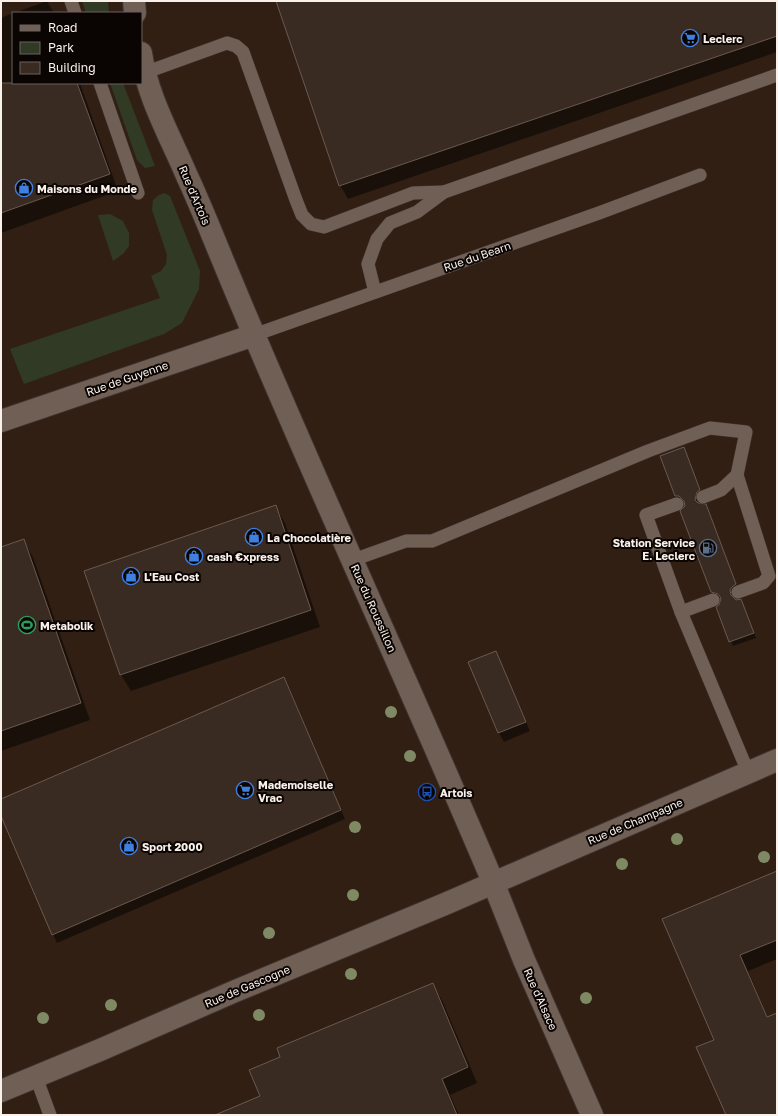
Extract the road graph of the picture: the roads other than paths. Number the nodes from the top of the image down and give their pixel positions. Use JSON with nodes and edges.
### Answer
{"nodes":[{"id":1,"x":71,"y":1,"type":"edge"},
{"id":2,"x":75,"y":12,"type":"edge"},
{"id":3,"x":142,"y":63,"type":"edge"},
{"id":4,"x":777,"y":75,"type":"edge"},
{"id":5,"x":100,"y":84,"type":"edge"},
{"id":6,"x":700,"y":174,"type":"dead end"},
{"id":7,"x":444,"y":192,"type":"junction"},
{"id":8,"x":138,"y":193,"type":"dead end"},
{"id":9,"x":375,"y":292,"type":"junction"},
{"id":10,"x":254,"y":335,"type":"junction"},
{"id":11,"x":1,"y":421,"type":"edge"},
{"id":12,"x":737,"y":475,"type":"junction"},
{"id":13,"x":703,"y":497,"type":"dead end"},
{"id":14,"x":677,"y":504,"type":"dead end"},
{"id":15,"x":353,"y":560,"type":"junction"},
{"id":16,"x":738,"y":592,"type":"dead end"},
{"id":17,"x":713,"y":600,"type":"dead end"},
{"id":18,"x":681,"y":612,"type":"junction"},
{"id":19,"x":777,"y":760,"type":"edge"},
{"id":20,"x":748,"y":772,"type":"junction"},
{"id":21,"x":493,"y":882,"type":"junction"},
{"id":22,"x":36,"y":1077,"type":"junction"},
{"id":23,"x":1,"y":1091,"type":"edge"},
{"id":24,"x":50,"y":1115,"type":"edge"},
{"id":25,"x":592,"y":1115,"type":"edge"}],
"edges":[{"from":1,"to":2,"type":"lane"},
{"from":3,"to":7,"type":"lane"},
{"from":3,"to":10,"type":"street","name":"Rue d'Artois"},
{"from":4,"to":7,"type":"lane"},
{"from":5,"to":8,"type":"lane"},
{"from":6,"to":9,"type":"lane","name":"Rue du Bearn"},
{"from":7,"to":9,"type":"lane"},
{"from":9,"to":10,"type":"lane","name":"Rue du Bearn"},
{"from":10,"to":11,"type":"street","name":"Rue de Guyenne"},
{"from":10,"to":15,"type":"street","name":"Rue du Roussillon"},
{"from":12,"to":13,"type":"lane"},
{"from":12,"to":15,"type":"lane"},
{"from":12,"to":16,"type":"lane"},
{"from":14,"to":18,"type":"lane"},
{"from":15,"to":21,"type":"street","name":"Rue du Roussillon"},
{"from":17,"to":18,"type":"lane"},
{"from":18,"to":20,"type":"lane"},
{"from":19,"to":20,"type":"street","name":"Rue de Champagne"},
{"from":20,"to":21,"type":"street","name":"Rue de Champagne"},
{"from":21,"to":22,"type":"street","name":"Rue de Gascogne"},
{"from":21,"to":25,"type":"street","name":"Rue d'Alsace"},
{"from":22,"to":23,"type":"street","name":"Rue de Gascogne"},
{"from":22,"to":24,"type":"lane"}]}
